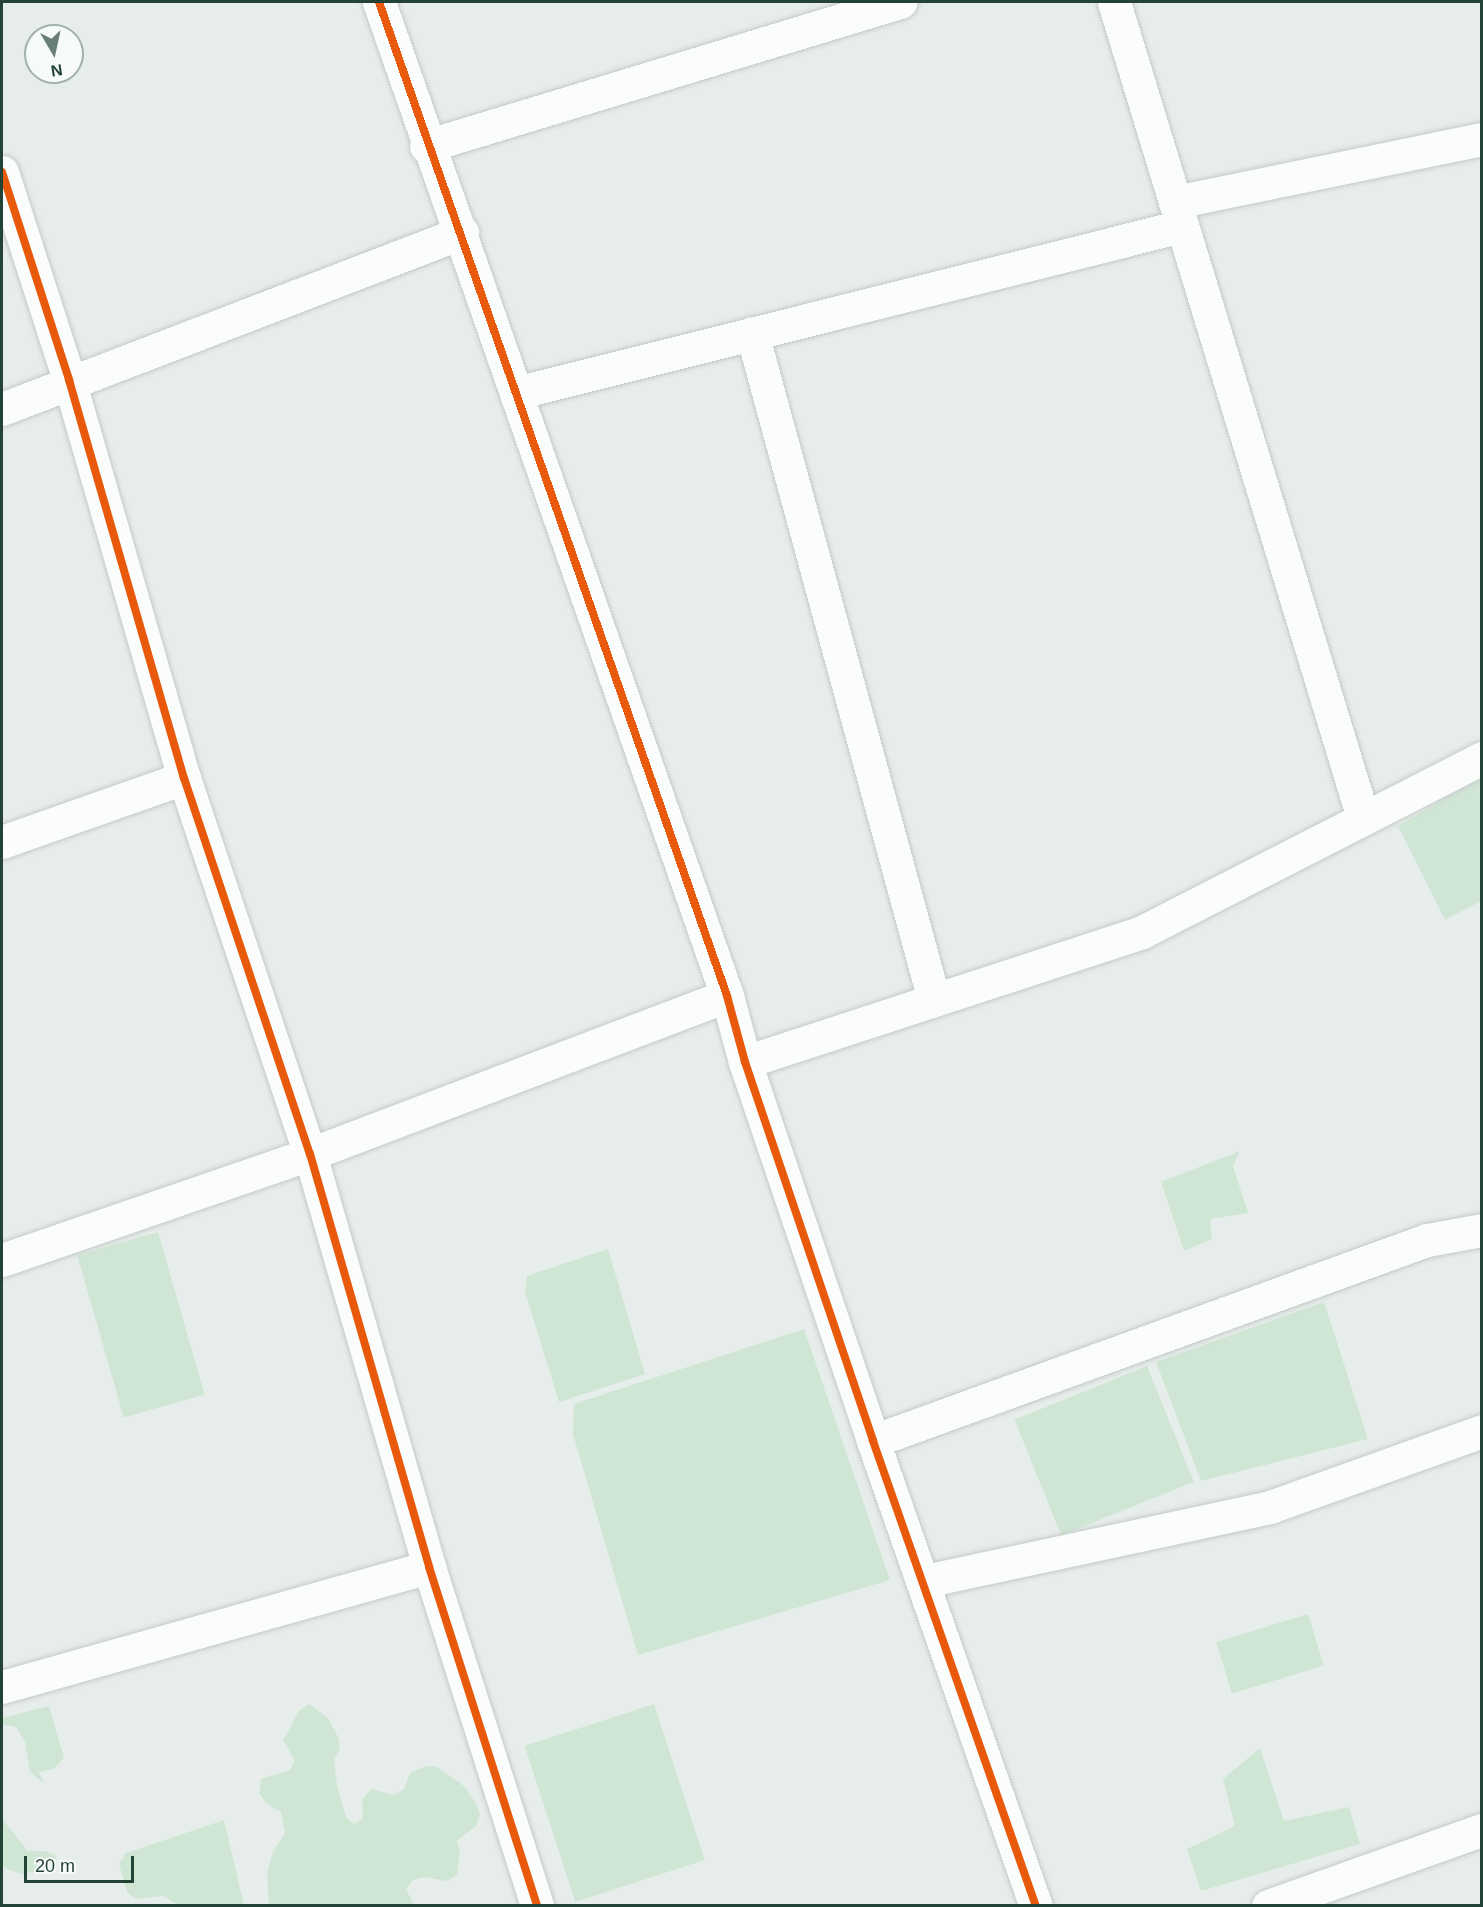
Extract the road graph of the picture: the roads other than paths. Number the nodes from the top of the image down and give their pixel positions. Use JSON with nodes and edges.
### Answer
{"nodes":[{"id":1,"x":379,"y":2,"type":"edge"},
{"id":2,"x":901,"y":2,"type":"edge"},
{"id":3,"x":1114,"y":2,"type":"edge"},
{"id":4,"x":1482,"y":139,"type":"edge"},
{"id":5,"x":426,"y":146,"type":"junction"},
{"id":6,"x":2,"y":172,"type":"edge"},
{"id":7,"x":1179,"y":214,"type":"junction"},
{"id":8,"x":462,"y":232,"type":"junction"},
{"id":9,"x":752,"y":333,"type":"junction"},
{"id":10,"x":69,"y":380,"type":"junction"},
{"id":11,"x":516,"y":393,"type":"junction"},
{"id":12,"x":2,"y":409,"type":"edge"},
{"id":13,"x":1482,"y":758,"type":"edge"},
{"id":14,"x":184,"y":778,"type":"junction"},
{"id":15,"x":1363,"y":818,"type":"junction"},
{"id":16,"x":2,"y":842,"type":"edge"},
{"id":17,"x":727,"y":996,"type":"junction"},
{"id":18,"x":934,"y":1000,"type":"junction"},
{"id":19,"x":745,"y":1062,"type":"junction"},
{"id":20,"x":310,"y":1154,"type":"junction"},
{"id":21,"x":1482,"y":1230,"type":"edge"},
{"id":22,"x":2,"y":1260,"type":"edge"},
{"id":23,"x":1482,"y":1431,"type":"edge"},
{"id":24,"x":873,"y":1441,"type":"junction"},
{"id":25,"x":429,"y":1567,"type":"junction"},
{"id":26,"x":925,"y":1581,"type":"junction"},
{"id":27,"x":2,"y":1688,"type":"edge"},
{"id":28,"x":1482,"y":1830,"type":"edge"},
{"id":29,"x":537,"y":1905,"type":"edge"},
{"id":30,"x":1036,"y":1905,"type":"edge"},
{"id":31,"x":1268,"y":1905,"type":"edge"}],
"edges":[{"from":1,"to":5,"type":"street"},
{"from":2,"to":5,"type":"street"},
{"from":3,"to":7,"type":"street"},
{"from":4,"to":7,"type":"street"},
{"from":5,"to":8,"type":"street"},
{"from":6,"to":10,"type":"street"},
{"from":7,"to":9,"type":"street"},
{"from":7,"to":15,"type":"street"},
{"from":8,"to":10,"type":"street"},
{"from":8,"to":11,"type":"street"},
{"from":9,"to":11,"type":"street"},
{"from":9,"to":18,"type":"street"},
{"from":10,"to":12,"type":"street"},
{"from":10,"to":14,"type":"street"},
{"from":11,"to":17,"type":"street"},
{"from":13,"to":15,"type":"street"},
{"from":14,"to":16,"type":"street"},
{"from":14,"to":20,"type":"street"},
{"from":15,"to":18,"type":"street"},
{"from":17,"to":19,"type":"street"},
{"from":17,"to":20,"type":"street"},
{"from":18,"to":19,"type":"street"},
{"from":19,"to":24,"type":"street"},
{"from":20,"to":22,"type":"street"},
{"from":20,"to":25,"type":"street"},
{"from":21,"to":24,"type":"street"},
{"from":23,"to":26,"type":"street"},
{"from":24,"to":26,"type":"street"},
{"from":25,"to":27,"type":"street"},
{"from":25,"to":29,"type":"street"},
{"from":26,"to":30,"type":"street"},
{"from":28,"to":31,"type":"street"}]}
